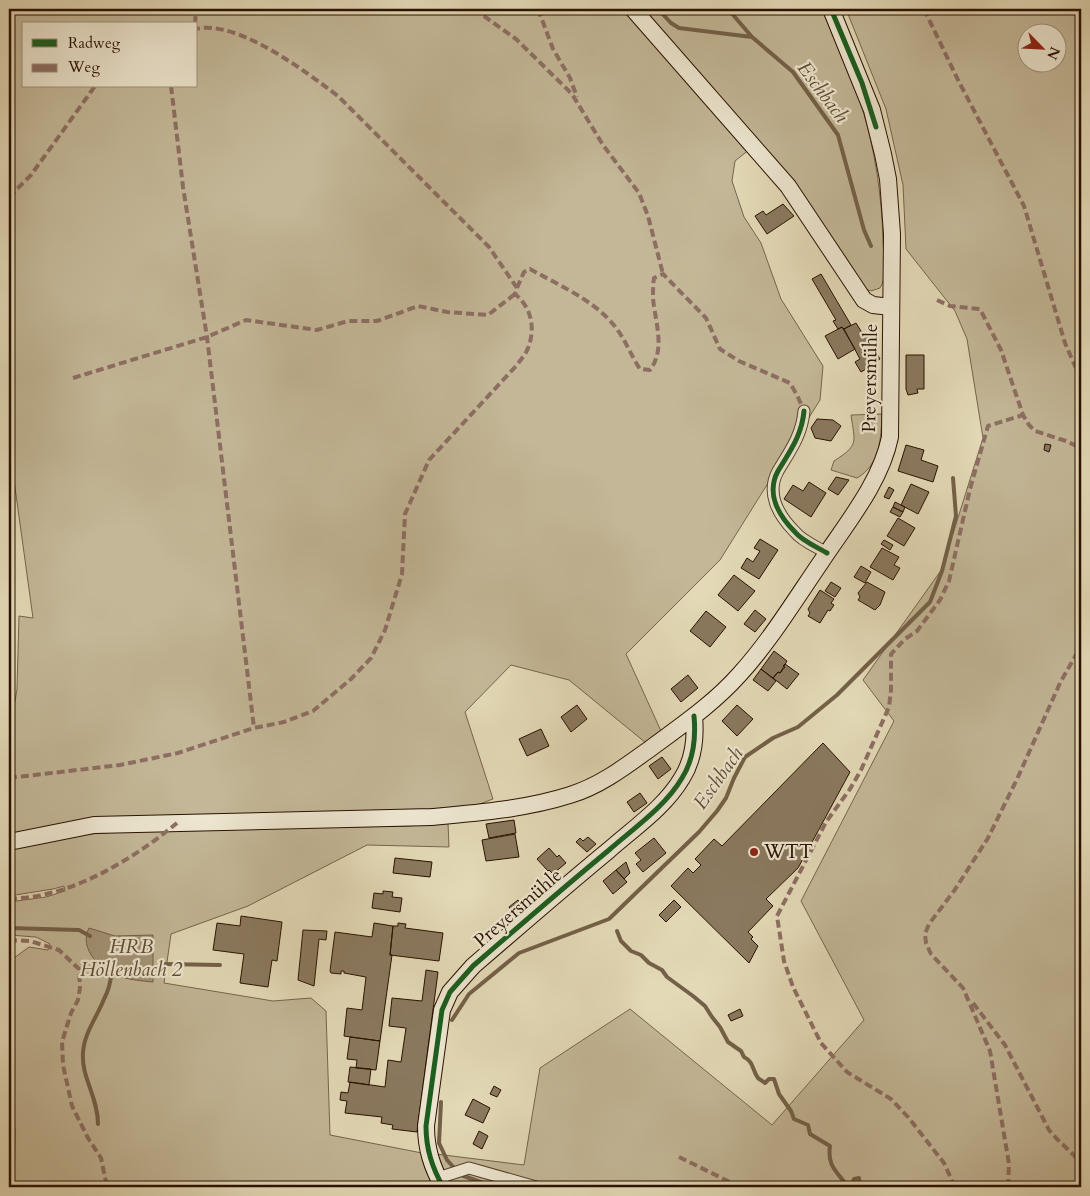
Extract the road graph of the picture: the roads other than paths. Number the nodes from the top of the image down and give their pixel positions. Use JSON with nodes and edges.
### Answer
{"nodes":[{"id":1,"x":634,"y":9,"type":"edge"},
{"id":2,"x":830,"y":9,"type":"edge"},
{"id":3,"x":891,"y":307,"type":"junction"},
{"id":4,"x":804,"y":411,"type":"dead end"},
{"id":5,"x":827,"y":553,"type":"junction"},
{"id":6,"x":694,"y":716,"type":"junction"},
{"id":7,"x":9,"y":842,"type":"edge"},
{"id":8,"x":443,"y":1180,"type":"edge"},
{"id":9,"x":536,"y":1187,"type":"edge"}],
"edges":[{"from":1,"to":3,"type":"main road"},
{"from":2,"to":3,"type":"main road","name":"Preyersmühle"},
{"from":3,"to":5,"type":"main road","name":"Preyersmühle"},
{"from":4,"to":5,"type":"street"},
{"from":5,"to":6,"type":"main road","name":"Preyersmühle"},
{"from":6,"to":7,"type":"main road","name":"Preyersmühle"},
{"from":6,"to":8,"type":"main road","name":"Preyersmühle"},
{"from":8,"to":9,"type":"street"}]}
